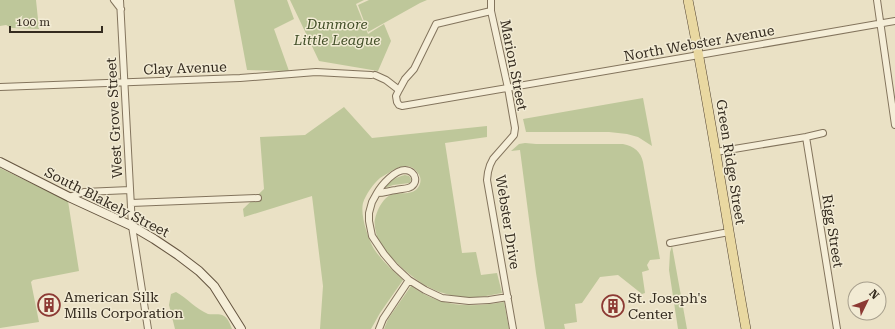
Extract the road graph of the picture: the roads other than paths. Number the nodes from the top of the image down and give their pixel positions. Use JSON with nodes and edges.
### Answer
{"nodes":[{"id":1,"x":114,"y":0,"type":"edge"},
{"id":2,"x":120,"y":0,"type":"edge"},
{"id":3,"x":491,"y":0,"type":"edge"},
{"id":4,"x":688,"y":0,"type":"edge"},
{"id":5,"x":877,"y":0,"type":"edge"},
{"id":6,"x":121,"y":9,"type":"junction"},
{"id":7,"x":491,"y":11,"type":"junction"},
{"id":8,"x":895,"y":21,"type":"edge"},
{"id":9,"x":881,"y":23,"type":"junction"},
{"id":10,"x":699,"y":55,"type":"junction"},
{"id":11,"x":124,"y":82,"type":"junction"},
{"id":12,"x":0,"y":87,"type":"edge"},
{"id":13,"x":508,"y":88,"type":"junction"},
{"id":14,"x":399,"y":90,"type":"junction"},
{"id":15,"x":895,"y":121,"type":"edge"},
{"id":16,"x":824,"y":133,"type":"dead end"},
{"id":17,"x":514,"y":135,"type":"joint"},
{"id":18,"x":806,"y":138,"type":"junction"},
{"id":19,"x":716,"y":152,"type":"junction"},
{"id":20,"x":0,"y":162,"type":"edge"},
{"id":21,"x":130,"y":190,"type":"junction"},
{"id":22,"x":378,"y":193,"type":"junction"},
{"id":23,"x":69,"y":197,"type":"junction"},
{"id":24,"x":258,"y":198,"type":"dead end"},
{"id":25,"x":131,"y":203,"type":"junction"},
{"id":26,"x":132,"y":226,"type":"junction"},
{"id":27,"x":729,"y":232,"type":"junction"},
{"id":28,"x":670,"y":243,"type":"dead end"},
{"id":29,"x":409,"y":280,"type":"junction"},
{"id":30,"x":508,"y":297,"type":"junction"},
{"id":31,"x":148,"y":329,"type":"edge"},
{"id":32,"x":241,"y":329,"type":"edge"},
{"id":33,"x":379,"y":329,"type":"edge"},
{"id":34,"x":513,"y":329,"type":"edge"},
{"id":35,"x":746,"y":329,"type":"edge"},
{"id":36,"x":837,"y":329,"type":"edge"}],
"edges":[{"from":1,"to":6,"type":"street"},
{"from":2,"to":6,"type":"street","name":"West Grove Street"},
{"from":3,"to":7,"type":"street","name":"Marion Street"},
{"from":4,"to":10,"type":"main road","name":"Green Ridge Street"},
{"from":5,"to":9,"type":"street"},
{"from":6,"to":11,"type":"street","name":"West Grove Street"},
{"from":7,"to":13,"type":"street","name":"Marion Street"},
{"from":7,"to":14,"type":"street"},
{"from":8,"to":9,"type":"street","name":"North Webster Avenue"},
{"from":9,"to":10,"type":"street","name":"North Webster Avenue"},
{"from":9,"to":15,"type":"street"},
{"from":10,"to":13,"type":"street","name":"North Webster Avenue"},
{"from":10,"to":19,"type":"main road","name":"Green Ridge Street"},
{"from":11,"to":12,"type":"street","name":"Clay Avenue"},
{"from":11,"to":14,"type":"street","name":"Clay Avenue"},
{"from":11,"to":21,"type":"street","name":"West Grove Street"},
{"from":13,"to":14,"type":"street"},
{"from":13,"to":17,"type":"street","name":"Marion Street"},
{"from":16,"to":18,"type":"street"},
{"from":17,"to":30,"type":"street","name":"Webster Drive"},
{"from":18,"to":19,"type":"street"},
{"from":18,"to":36,"type":"street","name":"Rigg Street"},
{"from":19,"to":27,"type":"main road","name":"Green Ridge Street"},
{"from":20,"to":23,"type":"main road","name":"South Blakely Street"},
{"from":21,"to":23,"type":"street"},
{"from":21,"to":25,"type":"street","name":"West Grove Street"},
{"from":22,"to":22,"type":"street"},
{"from":22,"to":29,"type":"street"},
{"from":23,"to":26,"type":"main road","name":"South Blakely Street"},
{"from":24,"to":25,"type":"street"},
{"from":25,"to":26,"type":"street","name":"West Grove Street"},
{"from":26,"to":31,"type":"street","name":"West Grove Street"},
{"from":26,"to":32,"type":"main road","name":"South Blakely Street"},
{"from":27,"to":28,"type":"street"},
{"from":27,"to":35,"type":"main road","name":"Green Ridge Street"},
{"from":29,"to":30,"type":"street"},
{"from":29,"to":33,"type":"street"},
{"from":30,"to":34,"type":"street","name":"Webster Drive"}]}
